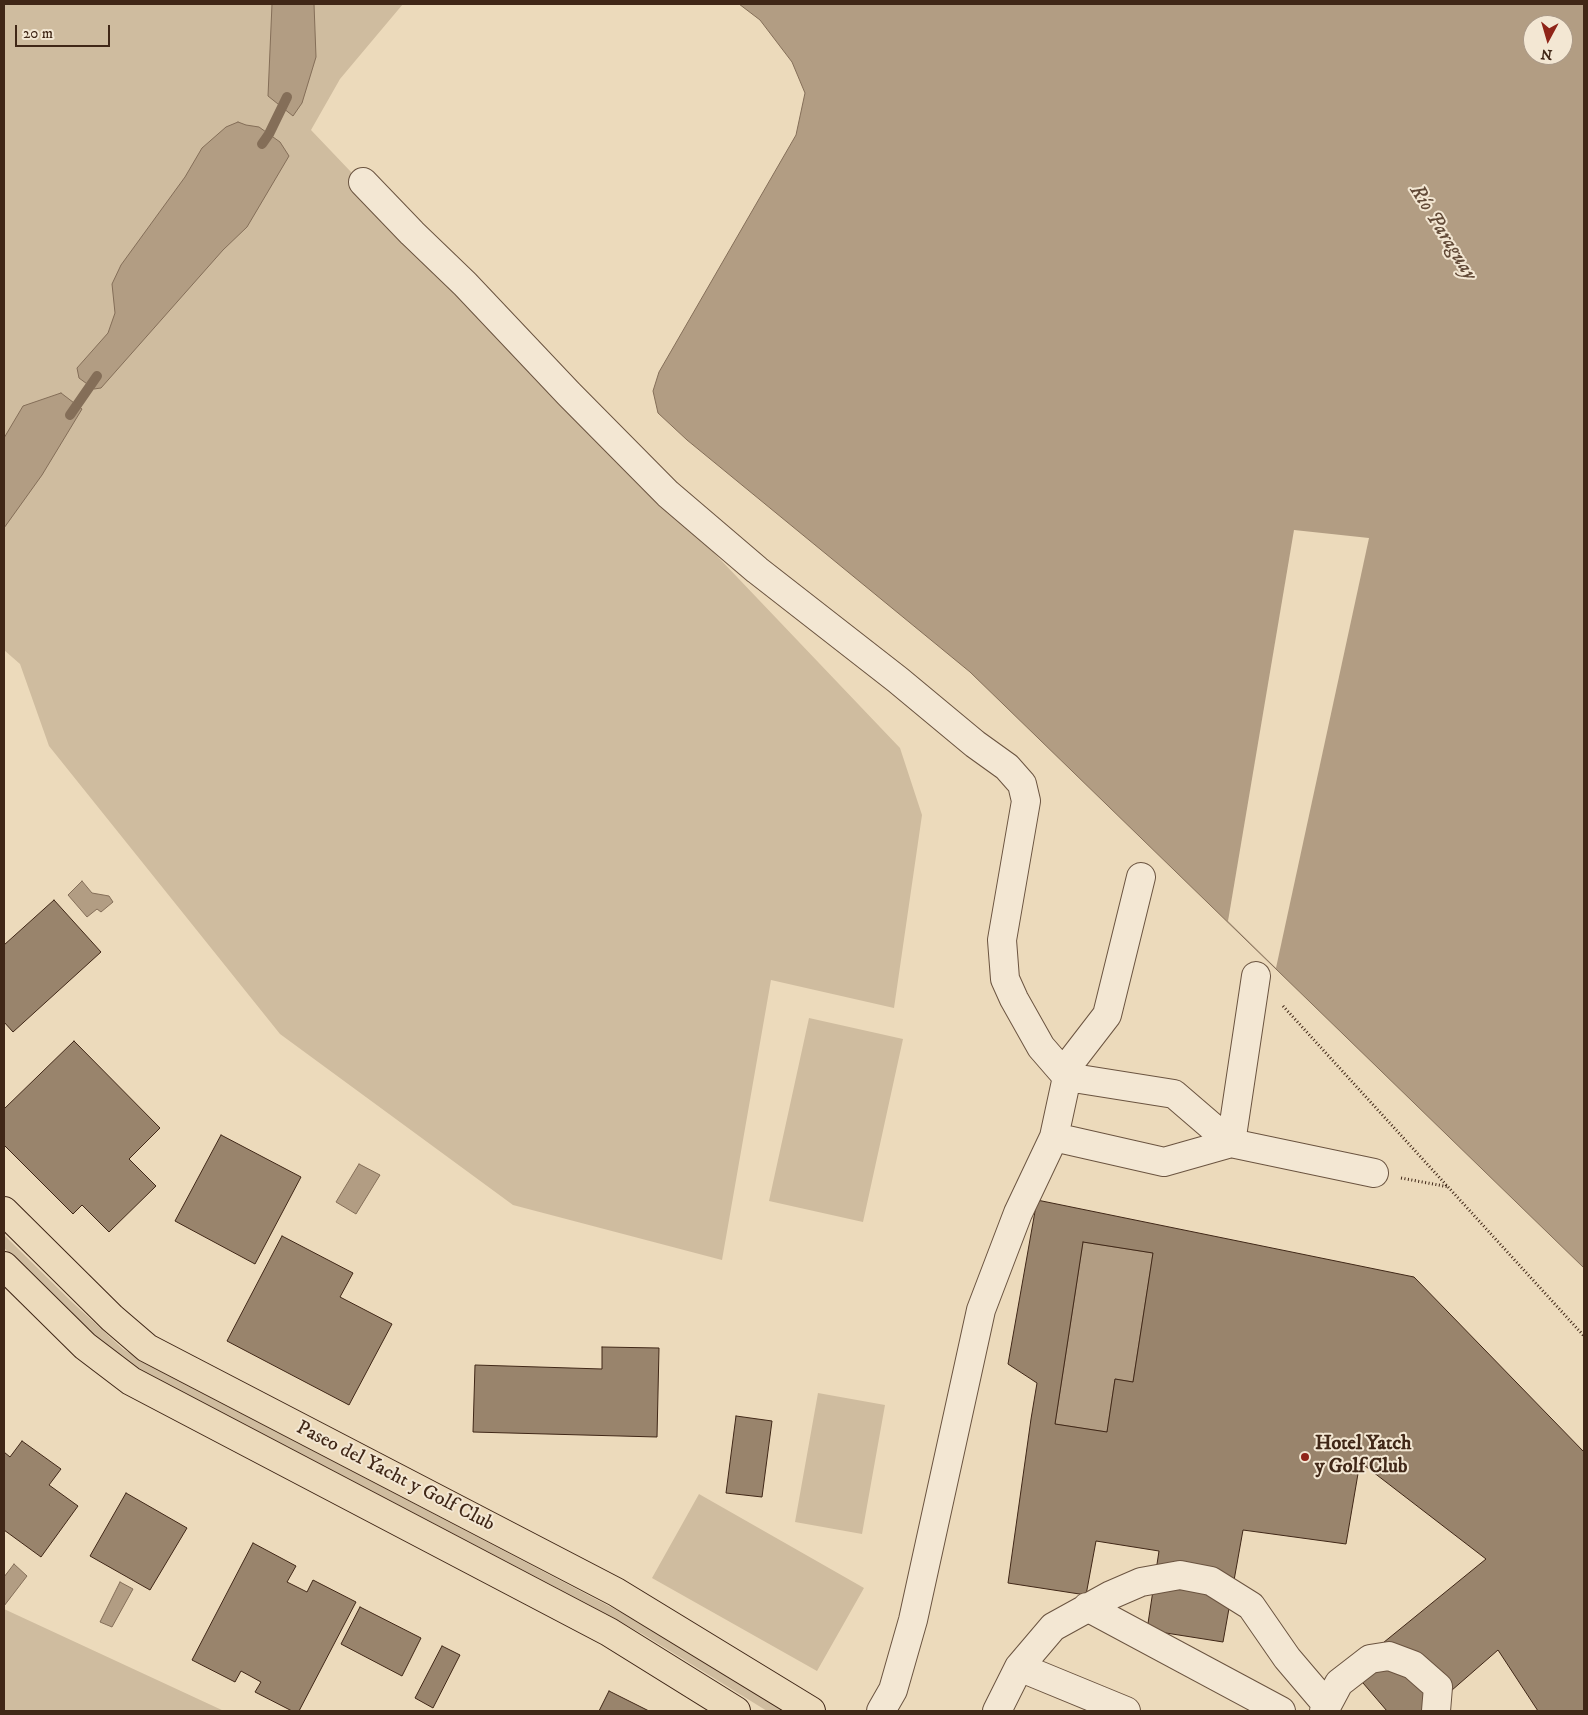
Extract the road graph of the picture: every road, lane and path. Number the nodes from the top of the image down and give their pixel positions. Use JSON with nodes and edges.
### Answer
{"nodes":[{"id":1,"x":363,"y":182,"type":"dead end"},
{"id":2,"x":1141,"y":877,"type":"dead end"},
{"id":3,"x":1256,"y":976,"type":"joint"},
{"id":4,"x":1067,"y":1077,"type":"junction"},
{"id":5,"x":1054,"y":1137,"type":"junction"},
{"id":6,"x":1231,"y":1143,"type":"junction"},
{"id":7,"x":1374,"y":1173,"type":"joint"},
{"id":8,"x":1449,"y":1187,"type":"junction"},
{"id":9,"x":4,"y":1211,"type":"edge"},
{"id":10,"x":4,"y":1266,"type":"edge"},
{"id":11,"x":1584,"y":1336,"type":"edge"},
{"id":12,"x":1087,"y":1607,"type":"junction"},
{"id":13,"x":1019,"y":1667,"type":"junction"},
{"id":14,"x":1325,"y":1708,"type":"edge"},
{"id":15,"x":736,"y":1711,"type":"edge"},
{"id":16,"x":811,"y":1711,"type":"edge"},
{"id":17,"x":882,"y":1711,"type":"edge"},
{"id":18,"x":997,"y":1711,"type":"edge"},
{"id":19,"x":1126,"y":1711,"type":"edge"},
{"id":20,"x":1281,"y":1711,"type":"edge"},
{"id":21,"x":1436,"y":1711,"type":"edge"}],
"edges":[{"from":1,"to":4,"type":"lane"},
{"from":2,"to":4,"type":"lane"},
{"from":3,"to":6,"type":"lane"},
{"from":3,"to":8,"type":"path"},
{"from":4,"to":5,"type":"lane"},
{"from":4,"to":6,"type":"lane"},
{"from":5,"to":6,"type":"lane"},
{"from":5,"to":17,"type":"lane"},
{"from":6,"to":7,"type":"lane"},
{"from":7,"to":8,"type":"path"},
{"from":8,"to":11,"type":"path"},
{"from":9,"to":16,"type":"main road","name":"Paseo del Yacht y Golf Club"},
{"from":10,"to":15,"type":"main road","name":"Paseo del Yacht y Golf Club"},
{"from":12,"to":13,"type":"lane"},
{"from":12,"to":14,"type":"lane"},
{"from":12,"to":20,"type":"lane"},
{"from":13,"to":18,"type":"lane"},
{"from":13,"to":19,"type":"lane"},
{"from":14,"to":21,"type":"lane"}]}
